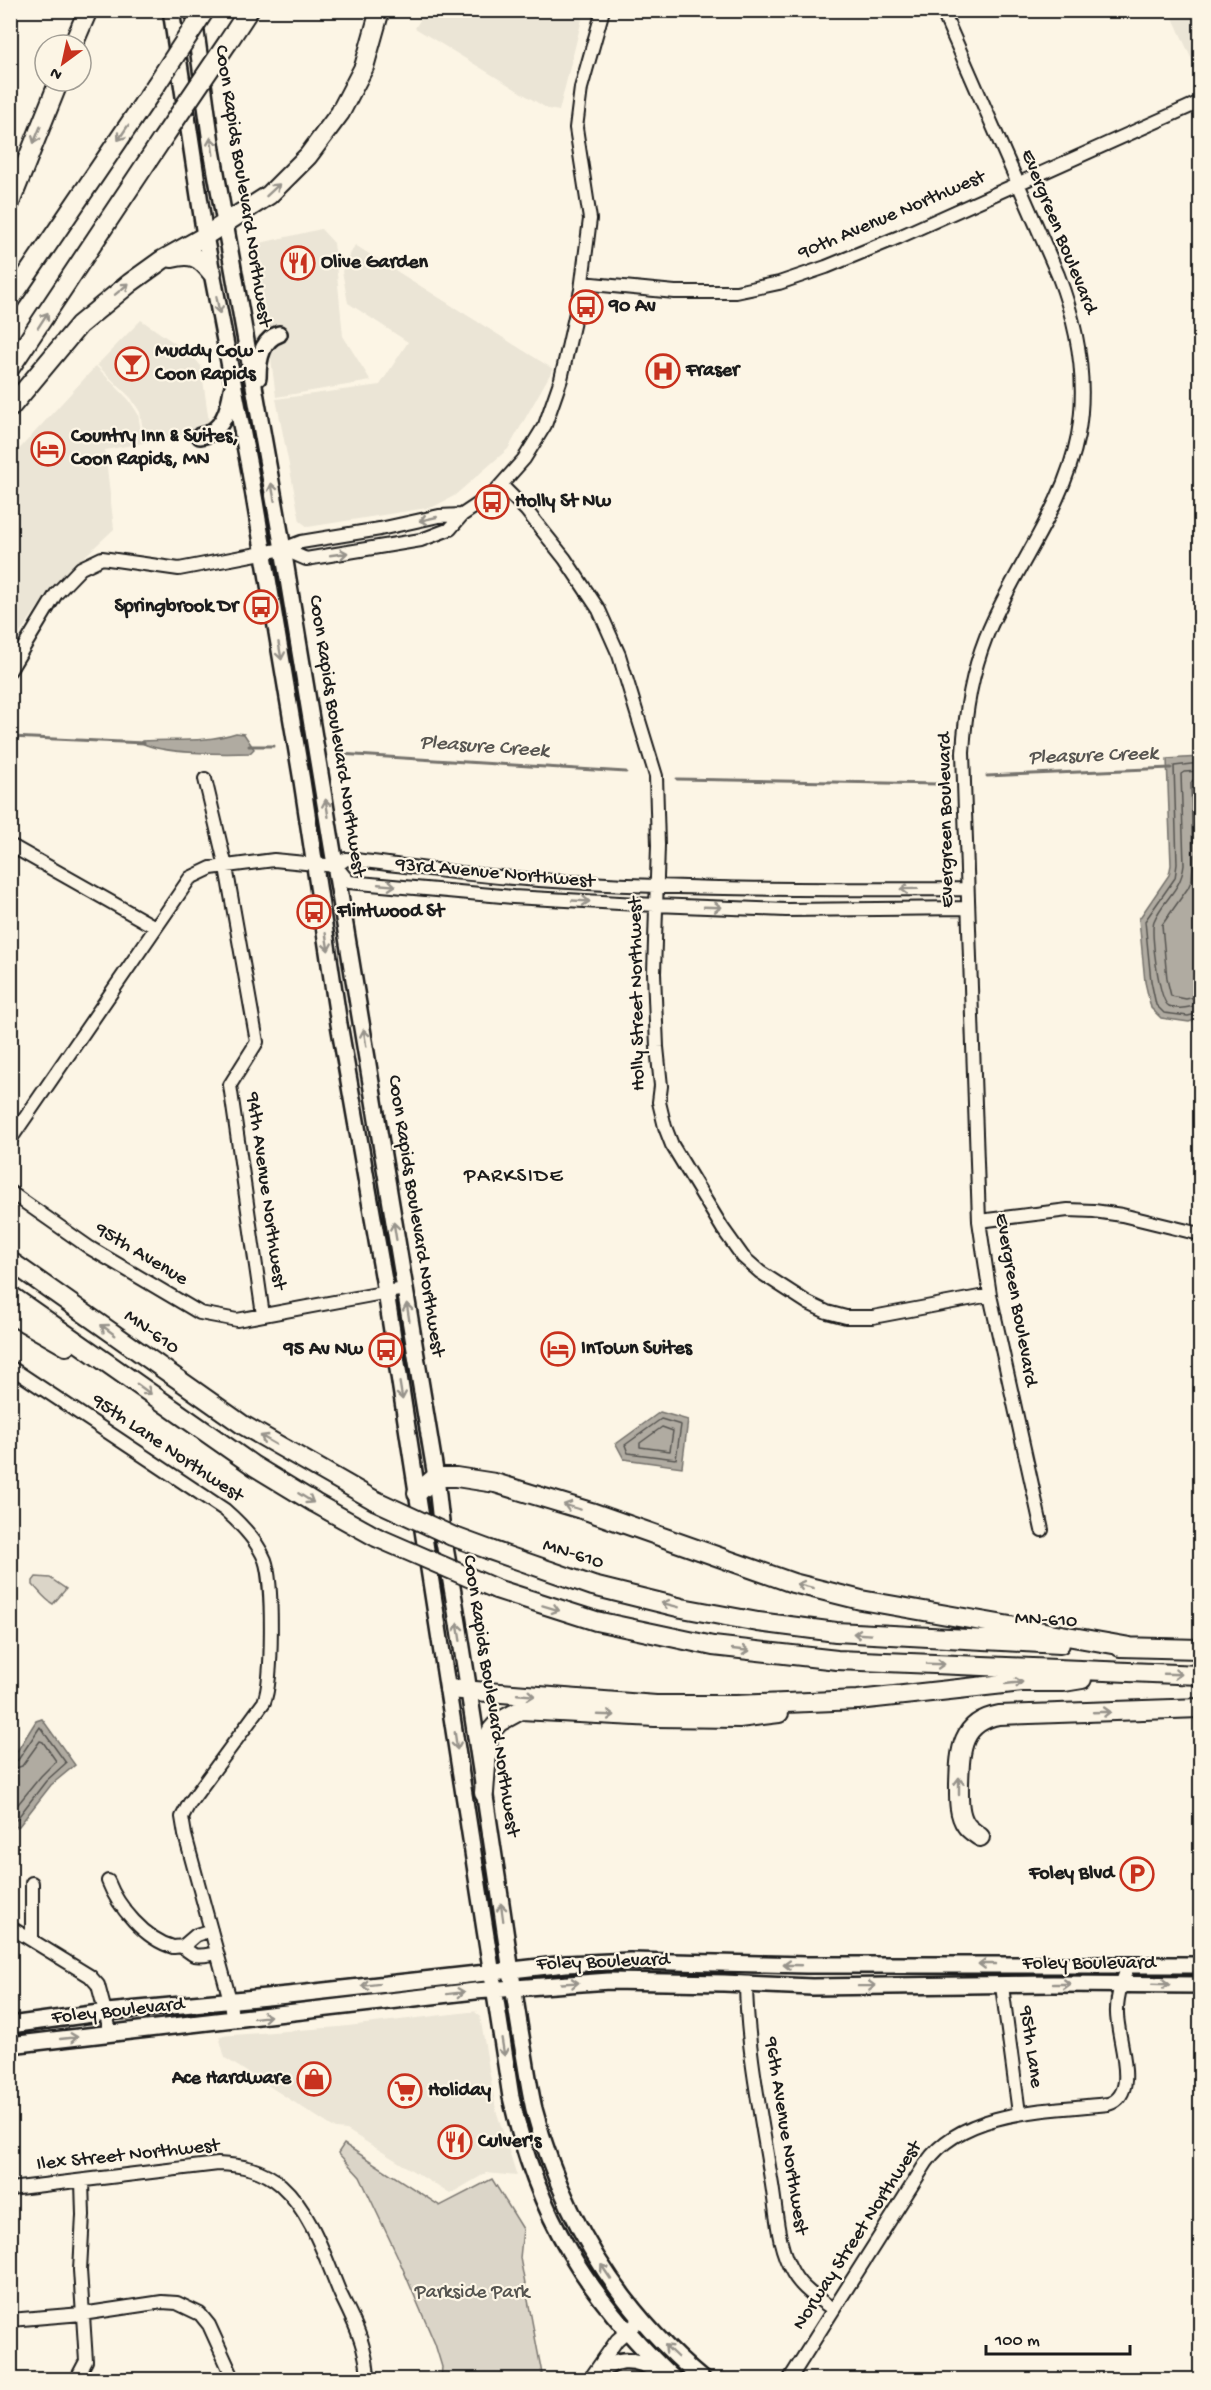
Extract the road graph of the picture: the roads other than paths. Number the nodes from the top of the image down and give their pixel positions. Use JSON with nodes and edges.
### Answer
{"nodes":[{"id":1,"x":88,"y":10,"type":"edge"},
{"id":2,"x":171,"y":10,"type":"edge"},
{"id":3,"x":193,"y":10,"type":"edge"},
{"id":4,"x":206,"y":10,"type":"edge"},
{"id":5,"x":249,"y":10,"type":"edge"},
{"id":6,"x":380,"y":10,"type":"edge"},
{"id":7,"x":603,"y":10,"type":"edge"},
{"id":8,"x":942,"y":10,"type":"edge"},
{"id":9,"x":78,"y":33,"type":"edge"},
{"id":10,"x":53,"y":93,"type":"edge"},
{"id":11,"x":1200,"y":102,"type":"edge"},
{"id":12,"x":1018,"y":183,"type":"junction"},
{"id":13,"x":10,"y":203,"type":"edge"},
{"id":14,"x":225,"y":224,"type":"junction"},
{"id":15,"x":205,"y":236,"type":"junction"},
{"id":16,"x":162,"y":261,"type":"junction"},
{"id":17,"x":212,"y":273,"type":"junction"},
{"id":18,"x":582,"y":283,"type":"junction"},
{"id":19,"x":10,"y":300,"type":"edge"},
{"id":20,"x":279,"y":334,"type":"dead end"},
{"id":21,"x":10,"y":368,"type":"edge"},
{"id":22,"x":231,"y":374,"type":"junction"},
{"id":23,"x":10,"y":408,"type":"edge"},
{"id":24,"x":261,"y":426,"type":"junction"},
{"id":25,"x":200,"y":436,"type":"dead end"},
{"id":26,"x":501,"y":485,"type":"junction"},
{"id":27,"x":462,"y":515,"type":"junction"},
{"id":28,"x":283,"y":549,"type":"junction"},
{"id":29,"x":263,"y":552,"type":"junction"},
{"id":30,"x":10,"y":670,"type":"edge"},
{"id":31,"x":205,"y":779,"type":"dead end"},
{"id":32,"x":10,"y":844,"type":"edge"},
{"id":33,"x":315,"y":864,"type":"junction"},
{"id":34,"x":336,"y":866,"type":"junction"},
{"id":35,"x":226,"y":867,"type":"junction"},
{"id":36,"x":656,"y":886,"type":"junction"},
{"id":37,"x":967,"y":889,"type":"junction"},
{"id":38,"x":655,"y":905,"type":"junction"},
{"id":39,"x":968,"y":908,"type":"junction"},
{"id":40,"x":156,"y":927,"type":"junction"},
{"id":41,"x":10,"y":1140,"type":"edge"},
{"id":42,"x":10,"y":1192,"type":"edge"},
{"id":43,"x":979,"y":1221,"type":"junction"},
{"id":44,"x":1200,"y":1234,"type":"edge"},
{"id":45,"x":10,"y":1261,"type":"edge"},
{"id":46,"x":405,"y":1288,"type":"junction"},
{"id":47,"x":386,"y":1292,"type":"junction"},
{"id":48,"x":10,"y":1295,"type":"edge"},
{"id":49,"x":990,"y":1295,"type":"junction"},
{"id":50,"x":10,"y":1314,"type":"edge"},
{"id":51,"x":263,"y":1315,"type":"junction"},
{"id":52,"x":111,"y":1365,"type":"junction"},
{"id":53,"x":10,"y":1367,"type":"edge"},
{"id":54,"x":436,"y":1478,"type":"junction"},
{"id":55,"x":417,"y":1493,"type":"junction"},
{"id":56,"x":1042,"y":1530,"type":"dead end"},
{"id":57,"x":1130,"y":1647,"type":"junction"},
{"id":58,"x":1200,"y":1649,"type":"edge"},
{"id":59,"x":1131,"y":1672,"type":"junction"},
{"id":60,"x":1200,"y":1675,"type":"edge"},
{"id":61,"x":448,"y":1689,"type":"junction"},
{"id":62,"x":468,"y":1690,"type":"junction"},
{"id":63,"x":858,"y":1700,"type":"junction"},
{"id":64,"x":1200,"y":1708,"type":"edge"},
{"id":65,"x":484,"y":1793,"type":"junction"},
{"id":66,"x":980,"y":1837,"type":"dead end"},
{"id":67,"x":108,"y":1881,"type":"dead end"},
{"id":68,"x":32,"y":1883,"type":"dead end"},
{"id":69,"x":10,"y":1927,"type":"edge"},
{"id":70,"x":211,"y":1930,"type":"junction"},
{"id":71,"x":32,"y":1940,"type":"junction"},
{"id":72,"x":182,"y":1947,"type":"junction"},
{"id":73,"x":217,"y":1953,"type":"junction"},
{"id":74,"x":1129,"y":1964,"type":"junction"},
{"id":75,"x":1200,"y":1965,"type":"edge"},
{"id":76,"x":510,"y":1970,"type":"junction"},
{"id":77,"x":491,"y":1971,"type":"junction"},
{"id":78,"x":746,"y":1984,"type":"junction"},
{"id":79,"x":1122,"y":1984,"type":"junction"},
{"id":80,"x":1200,"y":1985,"type":"edge"},
{"id":81,"x":1002,"y":1986,"type":"junction"},
{"id":82,"x":512,"y":1988,"type":"junction"},
{"id":83,"x":494,"y":1989,"type":"junction"},
{"id":84,"x":230,"y":2000,"type":"junction"},
{"id":85,"x":107,"y":2012,"type":"junction"},
{"id":86,"x":232,"y":2020,"type":"junction"},
{"id":87,"x":10,"y":2025,"type":"edge"},
{"id":88,"x":111,"y":2034,"type":"junction"},
{"id":89,"x":10,"y":2045,"type":"edge"},
{"id":90,"x":1019,"y":2113,"type":"junction"},
{"id":91,"x":82,"y":2181,"type":"junction"},
{"id":92,"x":10,"y":2189,"type":"edge"},
{"id":93,"x":834,"y":2309,"type":"junction"},
{"id":94,"x":82,"y":2314,"type":"junction"},
{"id":95,"x":641,"y":2319,"type":"junction"},
{"id":96,"x":10,"y":2320,"type":"edge"},
{"id":97,"x":627,"y":2332,"type":"junction"},
{"id":98,"x":77,"y":2378,"type":"edge"},
{"id":99,"x":234,"y":2379,"type":"edge"},
{"id":100,"x":369,"y":2379,"type":"edge"},
{"id":101,"x":591,"y":2379,"type":"edge"},
{"id":102,"x":674,"y":2379,"type":"edge"},
{"id":103,"x":703,"y":2379,"type":"edge"},
{"id":104,"x":789,"y":2379,"type":"edge"}],
"edges":[{"from":1,"to":9,"type":"highway"},
{"from":2,"to":15,"type":"main road","name":"Coon Rapids Boulevard Northwest"},
{"from":14,"to":3,"type":"main road","name":"Coon Rapids Boulevard Northwest","one_way":true},
{"from":4,"to":19,"type":"highway","one_way":true,"bridge":true},
{"from":21,"to":5,"type":"highway","one_way":true,"bridge":true},
{"from":14,"to":6,"type":"highway","one_way":true},
{"from":7,"to":18,"type":"street"},
{"from":8,"to":12,"type":"street","name":"Evergreen Boulevard"},
{"from":10,"to":13,"type":"highway","one_way":true},
{"from":11,"to":12,"type":"street","name":"90th Avenue Northwest"},
{"from":12,"to":18,"type":"street","name":"90th Avenue Northwest"},
{"from":12,"to":37,"type":"street","name":"Evergreen Boulevard"},
{"from":14,"to":15,"type":"highway"},
{"from":14,"to":24,"type":"main road","name":"Coon Rapids Boulevard Northwest"},
{"from":15,"to":16,"type":"highway"},
{"from":15,"to":17,"type":"main road","name":"Coon Rapids Boulevard Northwest"},
{"from":16,"to":17,"type":"highway"},
{"from":23,"to":16,"type":"highway","one_way":true},
{"from":17,"to":22,"type":"main road","name":"Coon Rapids Boulevard Northwest","one_way":true},
{"from":18,"to":26,"type":"street"},
{"from":20,"to":24,"type":"main road"},
{"from":22,"to":25,"type":"main road"},
{"from":22,"to":29,"type":"main road","name":"Coon Rapids Boulevard Northwest"},
{"from":28,"to":24,"type":"main road","name":"Coon Rapids Boulevard Northwest","one_way":true},
{"from":26,"to":27,"type":"street"},
{"from":26,"to":36,"type":"street","name":"Holly Street Northwest"},
{"from":27,"to":28,"type":"street","one_way":true},
{"from":28,"to":27,"type":"street","one_way":true},
{"from":28,"to":29,"type":"street"},
{"from":34,"to":28,"type":"main road","name":"Coon Rapids Boulevard Northwest","one_way":true},
{"from":29,"to":30,"type":"street"},
{"from":29,"to":33,"type":"main road","name":"Coon Rapids Boulevard Northwest","one_way":true},
{"from":31,"to":35,"type":"street","name":"94th Avenue Northwest"},
{"from":32,"to":40,"type":"street"},
{"from":33,"to":34,"type":"street"},
{"from":33,"to":35,"type":"street"},
{"from":33,"to":47,"type":"main road","name":"Coon Rapids Boulevard Northwest","one_way":true},
{"from":34,"to":36,"type":"street","name":"93rd Avenue Northwest"},
{"from":34,"to":38,"type":"street","name":"93rd Avenue Northwest","one_way":true},
{"from":46,"to":34,"type":"main road","name":"Coon Rapids Boulevard Northwest","one_way":true},
{"from":35,"to":40,"type":"street"},
{"from":35,"to":51,"type":"street","name":"94th Avenue Northwest"},
{"from":37,"to":36,"type":"street","name":"93rd Avenue Northwest","one_way":true},
{"from":36,"to":38,"type":"street","name":"Holly Street Northwest"},
{"from":37,"to":39,"type":"street","name":"Evergreen Boulevard"},
{"from":38,"to":39,"type":"street","name":"93rd Avenue Northwest","one_way":true},
{"from":38,"to":49,"type":"street","name":"Holly Street Northwest"},
{"from":39,"to":43,"type":"street","name":"Evergreen Boulevard"},
{"from":40,"to":41,"type":"street"},
{"from":42,"to":51,"type":"street","name":"95th Avenue"},
{"from":43,"to":44,"type":"street"},
{"from":43,"to":49,"type":"street","name":"Evergreen Boulevard"},
{"from":57,"to":45,"type":"highway","name":"MN-610","one_way":true,"bridge":true},
{"from":46,"to":47,"type":"street","name":"94th Avenue Northwest"},
{"from":54,"to":46,"type":"main road","name":"Coon Rapids Boulevard Northwest","one_way":true},
{"from":47,"to":51,"type":"street","name":"94th Avenue Northwest"},
{"from":47,"to":55,"type":"main road","name":"Coon Rapids Boulevard Northwest","one_way":true},
{"from":48,"to":52,"type":"highway"},
{"from":49,"to":56,"type":"street","name":"Evergreen Boulevard"},
{"from":50,"to":52,"type":"highway"},
{"from":52,"to":59,"type":"highway","one_way":true,"bridge":true},
{"from":53,"to":70,"type":"street","name":"95th Lane Northwest"},
{"from":54,"to":55,"type":"highway"},
{"from":57,"to":54,"type":"highway","one_way":true},
{"from":62,"to":54,"type":"main road","name":"Coon Rapids Boulevard Northwest","one_way":true},
{"from":55,"to":61,"type":"main road","name":"Coon Rapids Boulevard Northwest"},
{"from":57,"to":58,"type":"highway","name":"MN-610"},
{"from":59,"to":60,"type":"highway","one_way":true},
{"from":63,"to":59,"type":"highway","one_way":true},
{"from":61,"to":62,"type":"highway"},
{"from":61,"to":77,"type":"main road","name":"Coon Rapids Boulevard Northwest","one_way":true},
{"from":62,"to":63,"type":"highway","one_way":true},
{"from":62,"to":65,"type":"main road","name":"Coon Rapids Boulevard Northwest"},
{"from":65,"to":63,"type":"highway","one_way":true},
{"from":66,"to":64,"type":"highway","one_way":true},
{"from":76,"to":65,"type":"main road","name":"Coon Rapids Boulevard Northwest","one_way":true},
{"from":67,"to":72,"type":"street"},
{"from":68,"to":71,"type":"street"},
{"from":69,"to":71,"type":"street"},
{"from":70,"to":72,"type":"street"},
{"from":70,"to":73,"type":"street","name":"95th Lane Northwest"},
{"from":71,"to":85,"type":"street"},
{"from":72,"to":73,"type":"street"},
{"from":73,"to":84,"type":"street","name":"95th Lane Northwest"},
{"from":74,"to":75,"type":"main road","name":"Foley Boulevard"},
{"from":74,"to":76,"type":"main road","name":"Foley Boulevard","one_way":true},
{"from":74,"to":79,"type":"street","name":"Norway Street Northwest"},
{"from":76,"to":77,"type":"main road","name":"Foley Boulevard"},
{"from":76,"to":82,"type":"main road","name":"Coon Rapids Boulevard Northwest"},
{"from":77,"to":83,"type":"main road","name":"Coon Rapids Boulevard Northwest"},
{"from":77,"to":84,"type":"main road","name":"Foley Boulevard","one_way":true},
{"from":78,"to":81,"type":"main road","name":"Foley Boulevard","one_way":true},
{"from":82,"to":78,"type":"main road","name":"Foley Boulevard","one_way":true},
{"from":78,"to":93,"type":"street","name":"96th Avenue Northwest"},
{"from":79,"to":80,"type":"main road","name":"Foley Boulevard","one_way":true},
{"from":81,"to":79,"type":"main road","name":"Foley Boulevard","one_way":true},
{"from":79,"to":90,"type":"street","name":"Norway Street Northwest"},
{"from":81,"to":90,"type":"street","name":"95th Lane"},
{"from":82,"to":83,"type":"main road","name":"Foley Boulevard"},
{"from":95,"to":82,"type":"main road","name":"Coon Rapids Boulevard Northwest","one_way":true},
{"from":86,"to":83,"type":"main road","name":"Foley Boulevard","one_way":true},
{"from":83,"to":97,"type":"main road","name":"Coon Rapids Boulevard Northwest","one_way":true},
{"from":84,"to":85,"type":"main road","name":"Foley Boulevard"},
{"from":84,"to":86,"type":"street","name":"95th Lane Northwest"},
{"from":85,"to":87,"type":"main road","name":"Foley Boulevard"},
{"from":85,"to":88,"type":"street"},
{"from":86,"to":88,"type":"main road","name":"Foley Boulevard"},
{"from":89,"to":88,"type":"main road","name":"Foley Boulevard","one_way":true},
{"from":90,"to":93,"type":"street","name":"Norway Street Northwest"},
{"from":91,"to":92,"type":"street","name":"Ilex Street Northwest"},
{"from":91,"to":94,"type":"street"},
{"from":91,"to":100,"type":"street","name":"Ilex Street Northwest"},
{"from":93,"to":104,"type":"street","name":"Norway Street Northwest"},
{"from":94,"to":96,"type":"street"},
{"from":94,"to":98,"type":"street"},
{"from":94,"to":99,"type":"street"},
{"from":95,"to":97,"type":"street"},
{"from":103,"to":95,"type":"main road","name":"Coon Rapids Boulevard Northwest","one_way":true},
{"from":97,"to":101,"type":"street"},
{"from":97,"to":102,"type":"main road","name":"Coon Rapids Boulevard Northwest"},
{"from":101,"to":102,"type":"main road"}]}
